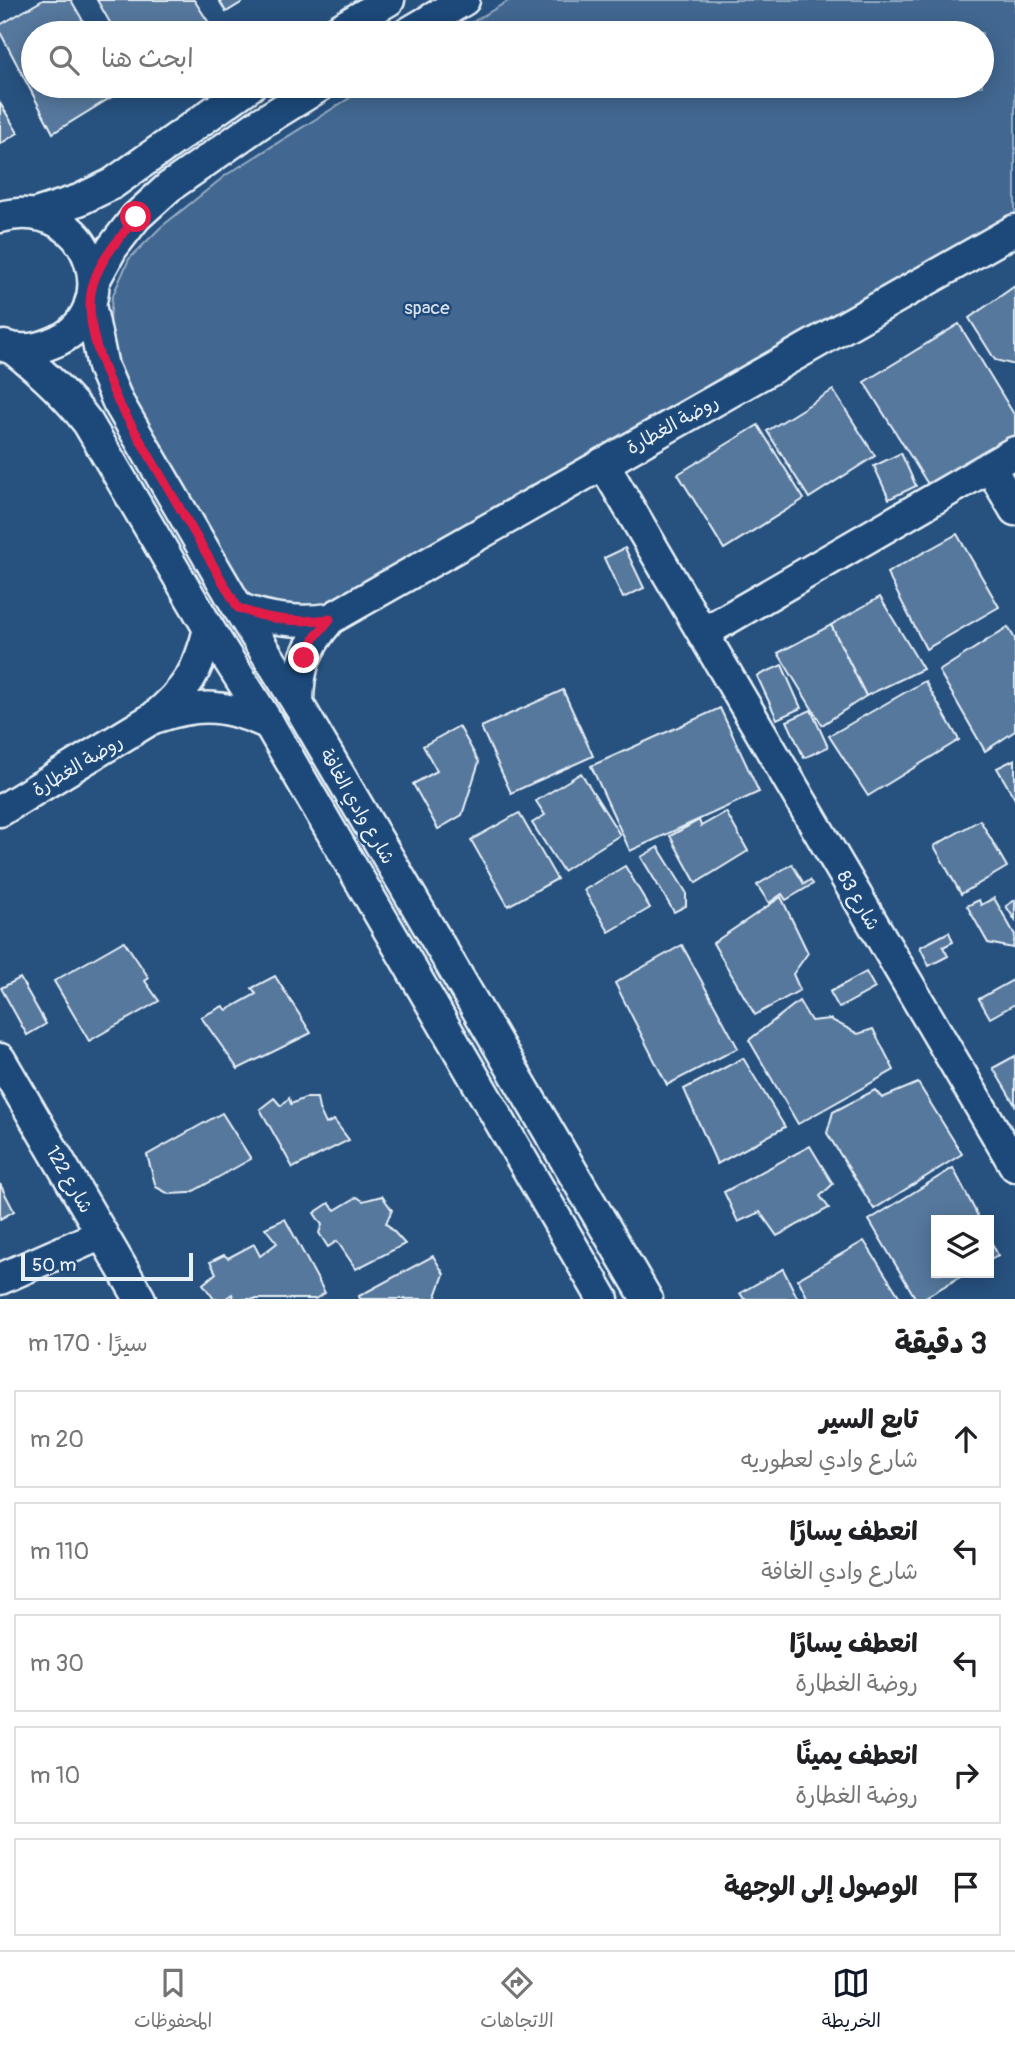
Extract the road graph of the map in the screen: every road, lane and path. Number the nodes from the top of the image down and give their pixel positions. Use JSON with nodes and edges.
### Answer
{"nodes":[{"id":1,"x":389,"y":0,"type":"edge"},
{"id":2,"x":464,"y":0,"type":"edge"},
{"id":3,"x":353,"y":21,"type":"edge"},
{"id":4,"x":428,"y":21,"type":"edge"},
{"id":5,"x":233,"y":98,"type":"edge"},
{"id":6,"x":301,"y":98,"type":"edge"},
{"id":7,"x":39,"y":213,"type":"junction"},
{"id":8,"x":0,"y":217,"type":"edge"},
{"id":9,"x":1015,"y":230,"type":"edge"},
{"id":10,"x":92,"y":292,"type":"junction"},
{"id":11,"x":7,"y":347,"type":"edge"},
{"id":12,"x":1015,"y":452,"type":"edge"},
{"id":13,"x":603,"y":463,"type":"junction"},
{"id":14,"x":990,"y":467,"type":"junction"},
{"id":15,"x":1015,"y":510,"type":"edge"},
{"id":16,"x":238,"y":608,"type":"junction"},
{"id":17,"x":330,"y":619,"type":"junction"},
{"id":18,"x":209,"y":629,"type":"junction"},
{"id":19,"x":703,"y":633,"type":"junction"},
{"id":20,"x":298,"y":704,"type":"junction"},
{"id":21,"x":153,"y":718,"type":"junction"},
{"id":22,"x":269,"y":724,"type":"junction"},
{"id":23,"x":0,"y":811,"type":"edge"},
{"id":24,"x":0,"y":1059,"type":"edge"},
{"id":25,"x":1015,"y":1166,"type":"edge"},
{"id":26,"x":102,"y":1234,"type":"junction"},
{"id":27,"x":0,"y":1279,"type":"edge"},
{"id":28,"x":140,"y":1299,"type":"edge"},
{"id":29,"x":603,"y":1299,"type":"edge"},
{"id":30,"x":647,"y":1299,"type":"edge"}],
"edges":[{"from":1,"to":3,"type":"street"},
{"from":2,"to":4,"type":"street"},
{"from":5,"to":7,"type":"street"},
{"from":6,"to":10,"type":"street"},
{"from":7,"to":8,"type":"street"},
{"from":7,"to":10,"type":"street","name":"شارع وادي الغافة"},
{"from":9,"to":13,"type":"street","name":"روضة الغطارة"},
{"from":10,"to":11,"type":"street"},
{"from":10,"to":16,"type":"street","name":"شارع وادي الغافة"},
{"from":11,"to":18,"type":"street","name":"شارع وادي الغافة"},
{"from":12,"to":14,"type":"street"},
{"from":13,"to":17,"type":"street","name":"روضة الغطارة"},
{"from":13,"to":19,"type":"street","name":"شارع 83"},
{"from":14,"to":15,"type":"street"},
{"from":14,"to":19,"type":"street"},
{"from":16,"to":17,"type":"street","name":"روضة الغطارة"},
{"from":16,"to":20,"type":"street","name":"شارع وادي الغافة"},
{"from":17,"to":20,"type":"street","name":"روضة الغطارة"},
{"from":18,"to":21,"type":"street","name":"روضة الغطارة"},
{"from":18,"to":22,"type":"street","name":"شارع وادي الغافة"},
{"from":19,"to":25,"type":"street","name":"شارع 83"},
{"from":20,"to":30,"type":"street","name":"شارع وادي الغافة"},
{"from":21,"to":22,"type":"street","name":"روضة الغطارة"},
{"from":21,"to":23,"type":"street","name":"روضة الغطارة"},
{"from":22,"to":29,"type":"street","name":"شارع وادي الغافة"},
{"from":24,"to":26,"type":"street","name":"شارع 122"},
{"from":26,"to":27,"type":"street"},
{"from":26,"to":28,"type":"street","name":"شارع 122"}]}
